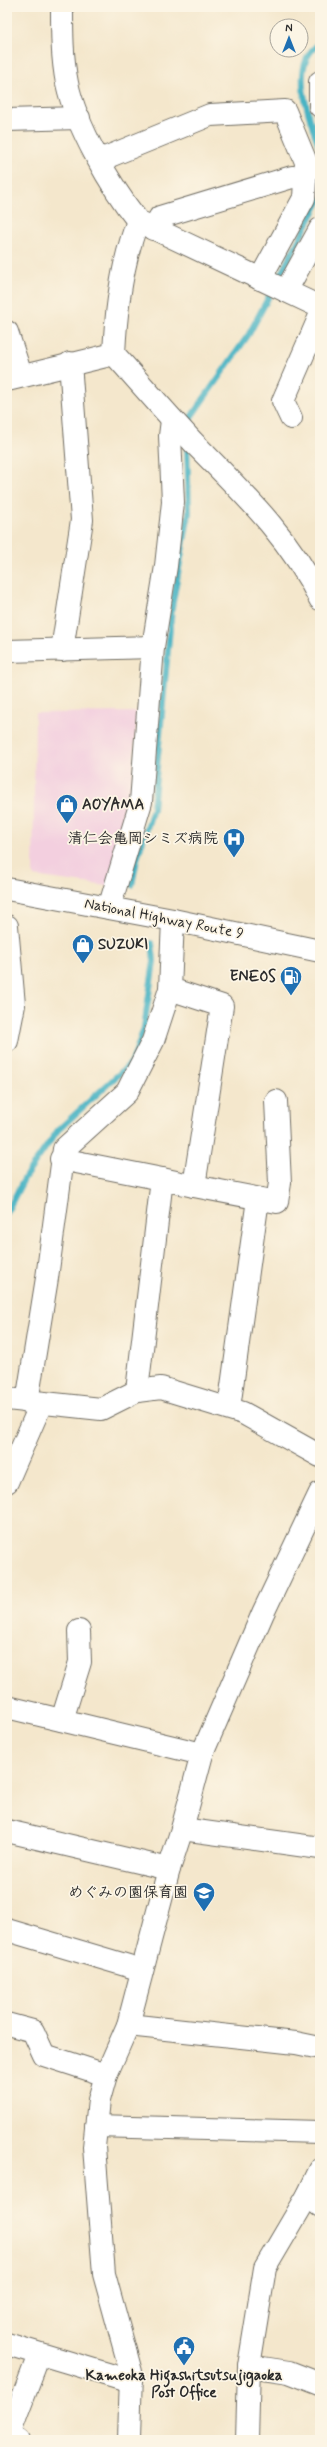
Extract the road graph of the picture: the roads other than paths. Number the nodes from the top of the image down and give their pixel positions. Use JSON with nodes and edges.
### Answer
{"nodes":[{"id":1,"x":62,"y":7,"type":"edge"},
{"id":2,"x":320,"y":82,"type":"edge"},
{"id":3,"x":320,"y":106,"type":"edge"},
{"id":4,"x":79,"y":118,"type":"junction"},
{"id":5,"x":7,"y":120,"type":"edge"},
{"id":6,"x":100,"y":160,"type":"junction"},
{"id":7,"x":305,"y":178,"type":"junction"},
{"id":8,"x":146,"y":225,"type":"junction"},
{"id":9,"x":320,"y":229,"type":"edge"},
{"id":10,"x":260,"y":279,"type":"junction"},
{"id":11,"x":286,"y":291,"type":"junction"},
{"id":12,"x":320,"y":307,"type":"edge"},
{"id":13,"x":320,"y":316,"type":"edge"},
{"id":14,"x":7,"y":332,"type":"edge"},
{"id":15,"x":114,"y":354,"type":"junction"},
{"id":16,"x":70,"y":363,"type":"junction"},
{"id":17,"x":14,"y":378,"type":"edge"},
{"id":18,"x":291,"y":418,"type":"dead end"},
{"id":19,"x":172,"y":420,"type":"junction"},
{"id":20,"x":320,"y":599,"type":"edge"},
{"id":21,"x":153,"y":647,"type":"junction"},
{"id":22,"x":62,"y":650,"type":"junction"},
{"id":23,"x":7,"y":651,"type":"edge"},
{"id":24,"x":7,"y":889,"type":"edge"},
{"id":25,"x":109,"y":908,"type":"junction"},
{"id":26,"x":173,"y":920,"type":"junction"},
{"id":27,"x":7,"y":926,"type":"edge"},
{"id":28,"x":320,"y":951,"type":"edge"},
{"id":29,"x":170,"y":989,"type":"junction"},
{"id":30,"x":7,"y":1041,"type":"edge"},
{"id":31,"x":276,"y":1101,"type":"dead end"},
{"id":32,"x":61,"y":1159,"type":"junction"},
{"id":33,"x":162,"y":1179,"type":"junction"},
{"id":34,"x":194,"y":1186,"type":"junction"},
{"id":35,"x":258,"y":1199,"type":"junction"},
{"id":36,"x":137,"y":1392,"type":"junction"},
{"id":37,"x":25,"y":1402,"type":"edge"},
{"id":38,"x":229,"y":1408,"type":"junction"},
{"id":39,"x":320,"y":1456,"type":"edge"},
{"id":40,"x":7,"y":1482,"type":"edge"},
{"id":41,"x":320,"y":1493,"type":"edge"},
{"id":42,"x":79,"y":1631,"type":"dead end"},
{"id":43,"x":7,"y":1707,"type":"edge"},
{"id":44,"x":62,"y":1720,"type":"junction"},
{"id":45,"x":202,"y":1754,"type":"junction"},
{"id":46,"x":182,"y":1829,"type":"junction"},
{"id":47,"x":7,"y":1831,"type":"edge"},
{"id":48,"x":320,"y":1848,"type":"edge"},
{"id":49,"x":168,"y":1869,"type":"junction"},
{"id":50,"x":7,"y":1930,"type":"edge"},
{"id":51,"x":142,"y":1970,"type":"junction"},
{"id":52,"x":7,"y":2024,"type":"edge"},
{"id":53,"x":128,"y":2025,"type":"junction"},
{"id":54,"x":320,"y":2048,"type":"edge"},
{"id":55,"x":106,"y":2075,"type":"junction"},
{"id":56,"x":96,"y":2126,"type":"junction"},
{"id":57,"x":320,"y":2132,"type":"edge"},
{"id":58,"x":320,"y":2170,"type":"edge"},
{"id":59,"x":316,"y":2198,"type":"edge"},
{"id":60,"x":7,"y":2344,"type":"edge"},
{"id":61,"x":39,"y":2355,"type":"junction"},
{"id":62,"x":249,"y":2366,"type":"junction"},
{"id":63,"x":131,"y":2381,"type":"junction"},
{"id":64,"x":320,"y":2384,"type":"edge"},
{"id":65,"x":10,"y":2436,"type":"edge"},
{"id":66,"x":129,"y":2440,"type":"edge"},
{"id":67,"x":247,"y":2440,"type":"edge"}],
"edges":[{"from":1,"to":4,"type":"main road"},
{"from":2,"to":3,"type":"main road"},
{"from":4,"to":5,"type":"main road"},
{"from":4,"to":6,"type":"main road"},
{"from":6,"to":7,"type":"main road"},
{"from":6,"to":8,"type":"main road"},
{"from":7,"to":8,"type":"main road"},
{"from":7,"to":10,"type":"main road"},
{"from":8,"to":10,"type":"main road"},
{"from":8,"to":15,"type":"main road"},
{"from":9,"to":11,"type":"main road"},
{"from":10,"to":11,"type":"main road"},
{"from":11,"to":12,"type":"main road"},
{"from":13,"to":18,"type":"main road"},
{"from":14,"to":17,"type":"main road"},
{"from":15,"to":16,"type":"main road"},
{"from":15,"to":19,"type":"main road"},
{"from":16,"to":17,"type":"main road"},
{"from":16,"to":22,"type":"main road"},
{"from":19,"to":20,"type":"main road"},
{"from":19,"to":21,"type":"main road"},
{"from":21,"to":22,"type":"main road"},
{"from":21,"to":25,"type":"main road"},
{"from":22,"to":23,"type":"main road"},
{"from":24,"to":25,"type":"main road","name":"National Highway Route 9"},
{"from":25,"to":26,"type":"main road","name":"National Highway Route 9"},
{"from":26,"to":28,"type":"main road","name":"National Highway Route 9"},
{"from":26,"to":29,"type":"main road"},
{"from":27,"to":30,"type":"main road"},
{"from":29,"to":32,"type":"main road"},
{"from":29,"to":34,"type":"main road"},
{"from":31,"to":35,"type":"main road"},
{"from":32,"to":33,"type":"main road"},
{"from":32,"to":37,"type":"main road"},
{"from":33,"to":34,"type":"main road"},
{"from":33,"to":36,"type":"main road"},
{"from":34,"to":35,"type":"main road"},
{"from":35,"to":38,"type":"main road"},
{"from":36,"to":37,"type":"main road"},
{"from":36,"to":38,"type":"main road"},
{"from":37,"to":40,"type":"main road"},
{"from":38,"to":39,"type":"main road"},
{"from":41,"to":45,"type":"main road"},
{"from":42,"to":44,"type":"main road"},
{"from":43,"to":44,"type":"main road"},
{"from":44,"to":45,"type":"main road"},
{"from":45,"to":46,"type":"main road"},
{"from":46,"to":48,"type":"main road"},
{"from":46,"to":49,"type":"main road"},
{"from":47,"to":49,"type":"main road"},
{"from":49,"to":51,"type":"main road"},
{"from":50,"to":51,"type":"main road"},
{"from":51,"to":53,"type":"main road"},
{"from":52,"to":55,"type":"main road"},
{"from":53,"to":54,"type":"main road"},
{"from":53,"to":55,"type":"main road"},
{"from":55,"to":56,"type":"main road"},
{"from":56,"to":57,"type":"main road"},
{"from":56,"to":63,"type":"main road"},
{"from":58,"to":59,"type":"main road"},
{"from":59,"to":62,"type":"main road"},
{"from":60,"to":61,"type":"main road"},
{"from":61,"to":63,"type":"main road"},
{"from":61,"to":65,"type":"main road"},
{"from":62,"to":64,"type":"main road"},
{"from":62,"to":67,"type":"main road"},
{"from":63,"to":66,"type":"main road"}]}
